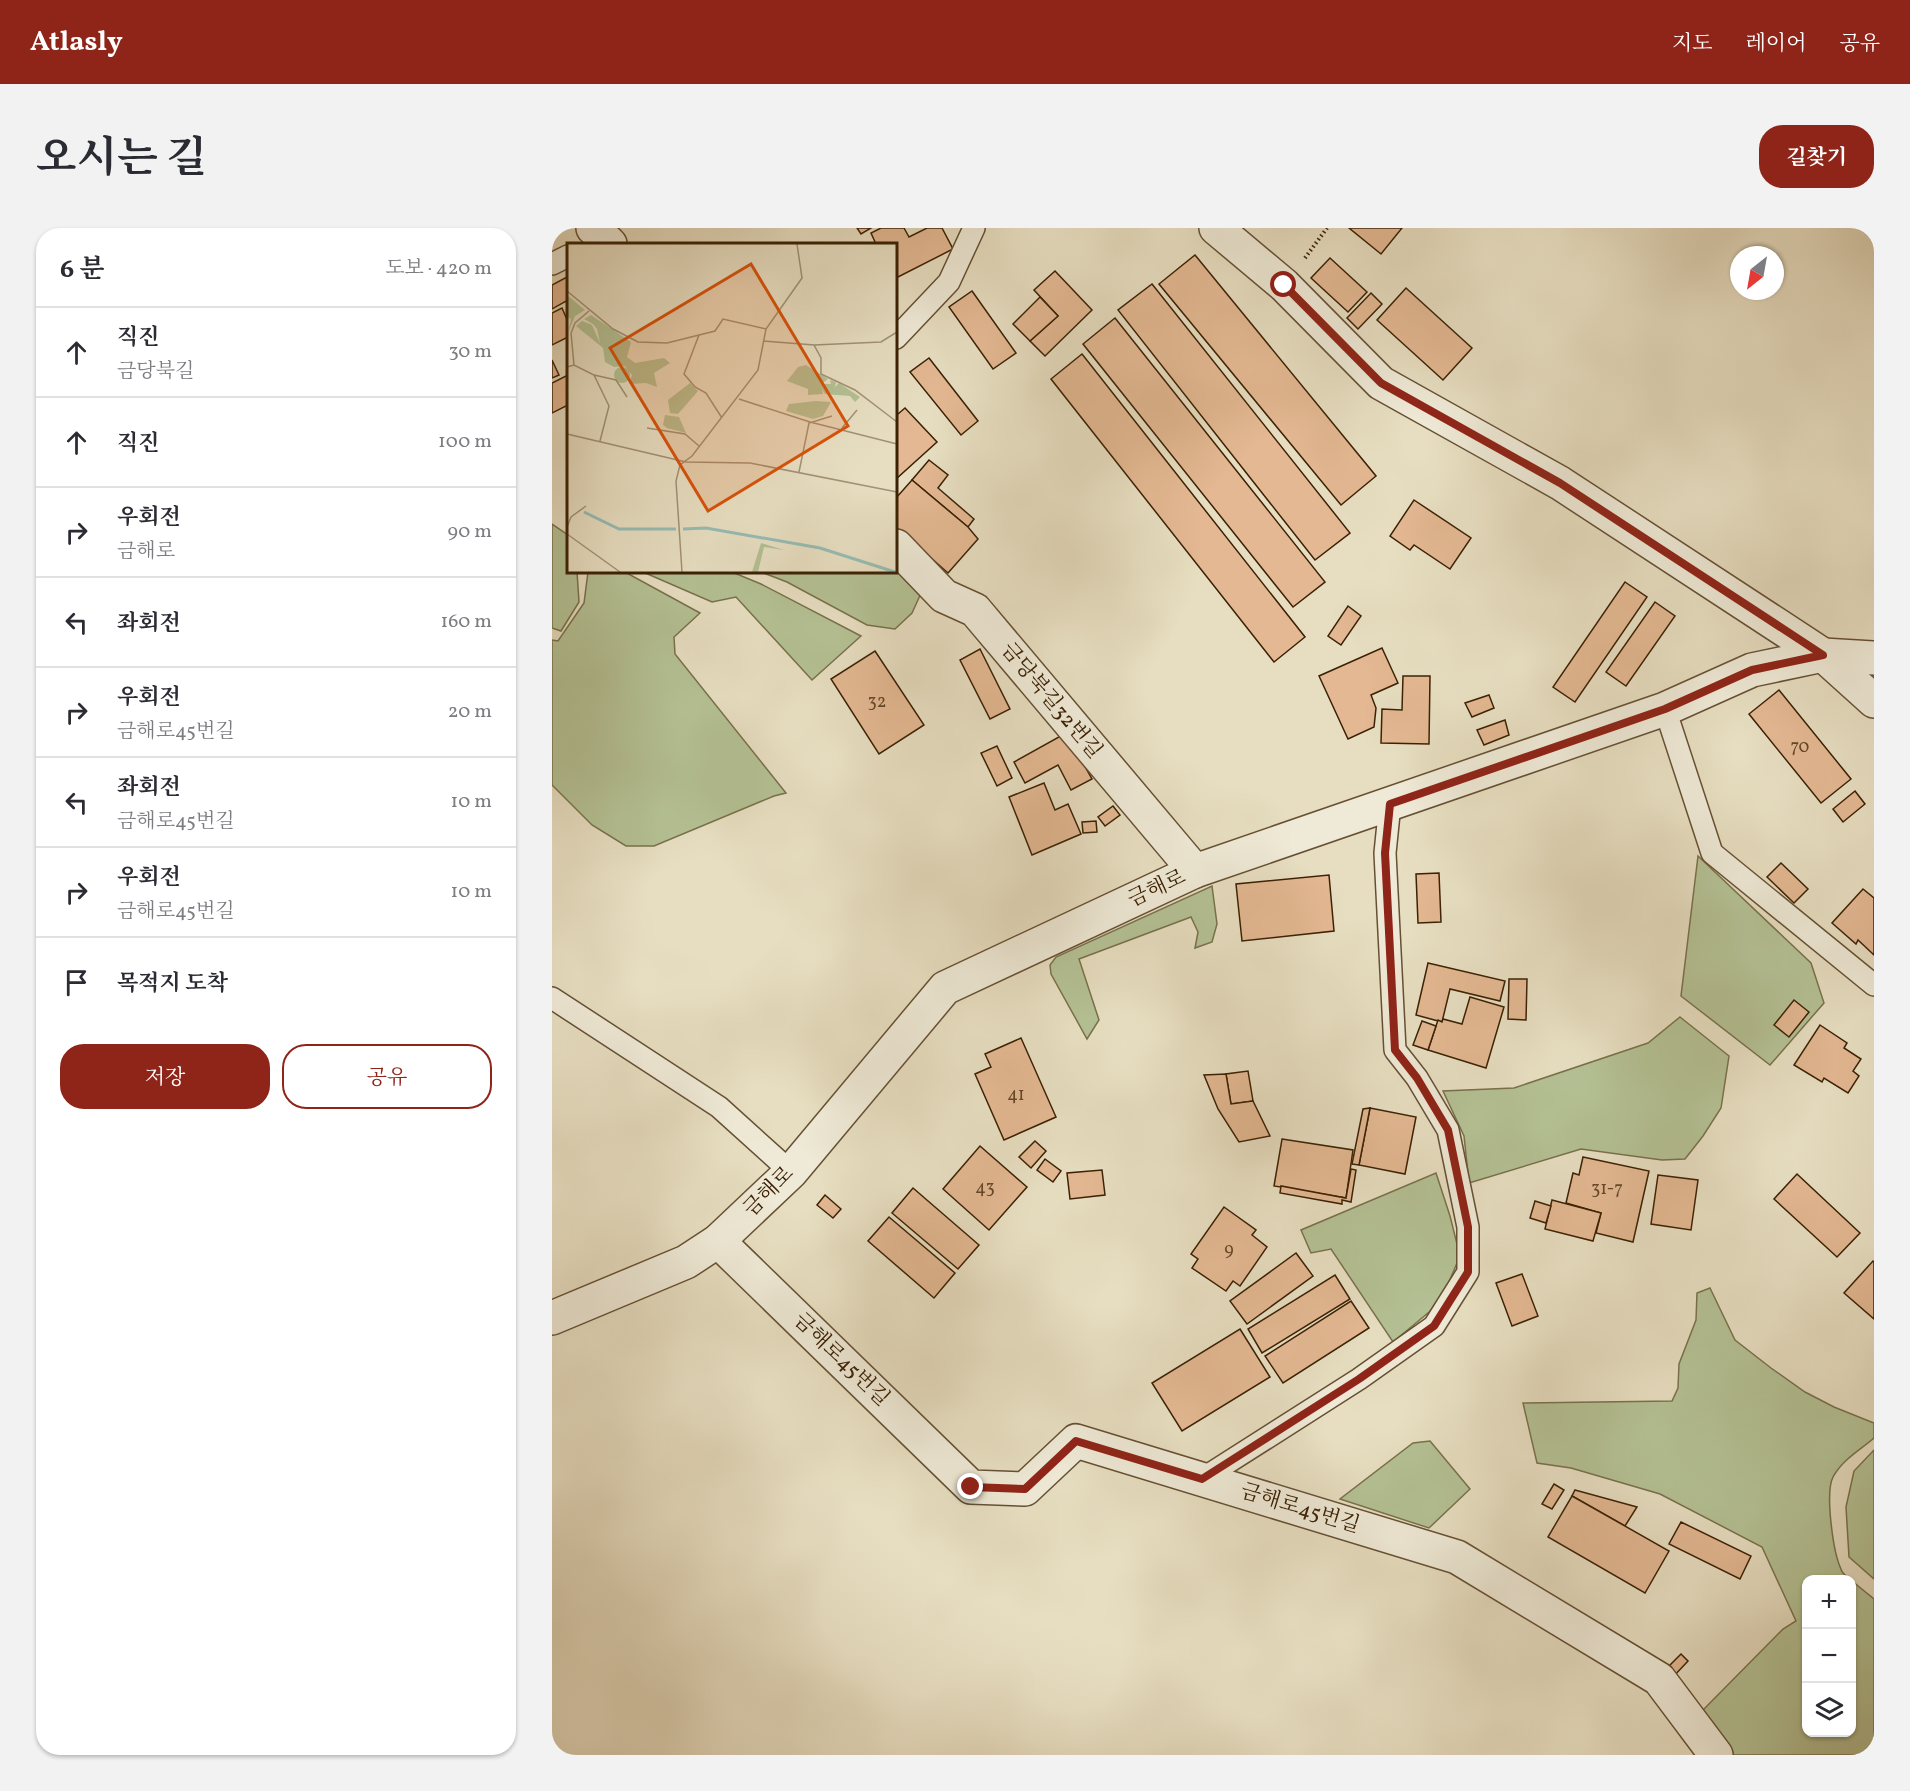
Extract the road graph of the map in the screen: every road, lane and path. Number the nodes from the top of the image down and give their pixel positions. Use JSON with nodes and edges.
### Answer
{"nodes":[{"id":1,"x":974,"y":228,"type":"edge"},
{"id":2,"x":1216,"y":228,"type":"edge"},
{"id":3,"x":567,"y":256,"type":"edge"},
{"id":4,"x":552,"y":264,"type":"edge"},
{"id":5,"x":897,"y":337,"type":"edge"},
{"id":6,"x":897,"y":547,"type":"edge"},
{"id":7,"x":1823,"y":655,"type":"junction"},
{"id":8,"x":1874,"y":658,"type":"edge"},
{"id":9,"x":1874,"y":701,"type":"edge"},
{"id":10,"x":1665,"y":709,"type":"junction"},
{"id":11,"x":1390,"y":804,"type":"junction"},
{"id":12,"x":1195,"y":871,"type":"junction"},
{"id":13,"x":1874,"y":985,"type":"edge"},
{"id":14,"x":552,"y":998,"type":"edge"},
{"id":15,"x":791,"y":1172,"type":"junction"},
{"id":16,"x":718,"y":1241,"type":"junction"},
{"id":17,"x":552,"y":1318,"type":"edge"},
{"id":18,"x":1202,"y":1479,"type":"junction"},
{"id":19,"x":1716,"y":1755,"type":"edge"}],
"edges":[{"from":1,"to":5,"type":"lane"},
{"from":2,"to":7,"type":"street"},
{"from":3,"to":4,"type":"lane"},
{"from":6,"to":12,"type":"street","name":"금당북길32번길"},
{"from":7,"to":8,"type":"street","name":"금해로"},
{"from":7,"to":9,"type":"street"},
{"from":7,"to":10,"type":"street","name":"금해로"},
{"from":10,"to":11,"type":"street","name":"금해로"},
{"from":10,"to":13,"type":"lane"},
{"from":11,"to":12,"type":"street","name":"금해로"},
{"from":11,"to":18,"type":"lane"},
{"from":12,"to":15,"type":"street","name":"금해로"},
{"from":14,"to":15,"type":"lane"},
{"from":15,"to":16,"type":"street","name":"금해로"},
{"from":16,"to":17,"type":"street","name":"금해로"},
{"from":16,"to":18,"type":"street","name":"금해로45번길"},
{"from":18,"to":19,"type":"street","name":"금해로45번길"}]}
